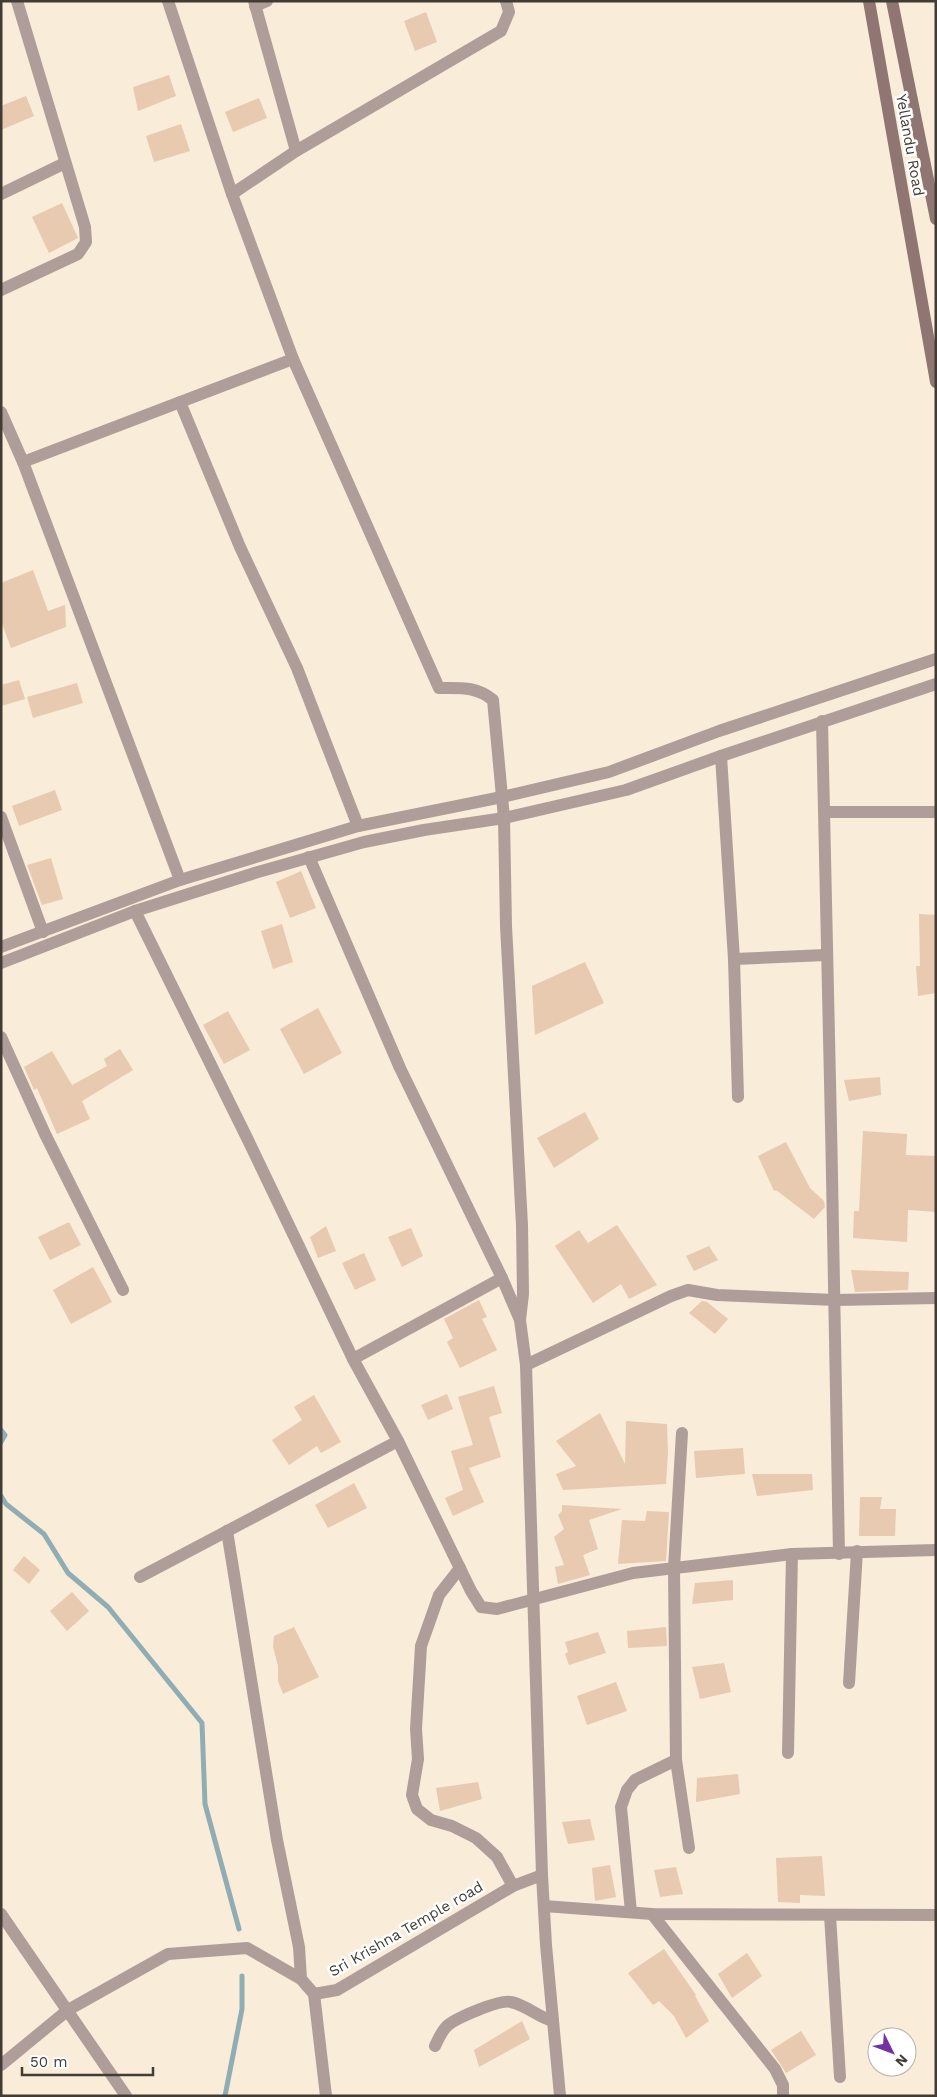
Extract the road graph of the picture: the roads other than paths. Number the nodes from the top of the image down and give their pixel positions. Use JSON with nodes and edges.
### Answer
{"nodes":[{"id":1,"x":17,"y":1,"type":"edge"},
{"id":2,"x":168,"y":1,"type":"edge"},
{"id":3,"x":267,"y":1,"type":"edge"},
{"id":4,"x":506,"y":1,"type":"edge"},
{"id":5,"x":869,"y":1,"type":"edge"},
{"id":6,"x":892,"y":1,"type":"edge"},
{"id":7,"x":254,"y":4,"type":"edge"},
{"id":8,"x":296,"y":151,"type":"junction"},
{"id":9,"x":65,"y":163,"type":"junction"},
{"id":10,"x":1,"y":194,"type":"edge"},
{"id":11,"x":232,"y":194,"type":"junction"},
{"id":12,"x":936,"y":219,"type":"edge"},
{"id":13,"x":1,"y":290,"type":"edge"},
{"id":14,"x":293,"y":359,"type":"junction"},
{"id":15,"x":936,"y":382,"type":"edge"},
{"id":16,"x":180,"y":402,"type":"junction"},
{"id":17,"x":1,"y":412,"type":"edge"},
{"id":18,"x":23,"y":462,"type":"junction"},
{"id":19,"x":936,"y":658,"type":"edge"},
{"id":20,"x":936,"y":684,"type":"edge"},
{"id":21,"x":822,"y":721,"type":"junction"},
{"id":22,"x":721,"y":756,"type":"junction"},
{"id":23,"x":502,"y":797,"type":"junction"},
{"id":24,"x":824,"y":812,"type":"junction"},
{"id":25,"x":936,"y":812,"type":"edge"},
{"id":26,"x":1,"y":816,"type":"edge"},
{"id":27,"x":504,"y":818,"type":"junction"},
{"id":28,"x":358,"y":826,"type":"junction"},
{"id":29,"x":309,"y":857,"type":"junction"},
{"id":30,"x":180,"y":880,"type":"junction"},
{"id":31,"x":135,"y":911,"type":"junction"},
{"id":32,"x":43,"y":932,"type":"junction"},
{"id":33,"x":1,"y":947,"type":"edge"},
{"id":34,"x":826,"y":955,"type":"junction"},
{"id":35,"x":734,"y":959,"type":"junction"},
{"id":36,"x":1,"y":964,"type":"edge"},
{"id":37,"x":1,"y":1037,"type":"edge"},
{"id":38,"x":738,"y":1097,"type":"dead end"},
{"id":39,"x":502,"y":1278,"type":"junction"},
{"id":40,"x":123,"y":1290,"type":"dead end"},
{"id":41,"x":936,"y":1298,"type":"edge"},
{"id":42,"x":836,"y":1300,"type":"junction"},
{"id":43,"x":520,"y":1320,"type":"junction"},
{"id":44,"x":353,"y":1359,"type":"junction"},
{"id":45,"x":526,"y":1365,"type":"junction"},
{"id":46,"x":682,"y":1433,"type":"dead end"},
{"id":47,"x":398,"y":1441,"type":"junction"},
{"id":48,"x":227,"y":1532,"type":"junction"},
{"id":49,"x":936,"y":1550,"type":"edge"},
{"id":50,"x":857,"y":1552,"type":"junction"},
{"id":51,"x":792,"y":1554,"type":"junction"},
{"id":52,"x":839,"y":1554,"type":"junction"},
{"id":53,"x":460,"y":1568,"type":"junction"},
{"id":54,"x":674,"y":1568,"type":"junction"},
{"id":55,"x":140,"y":1577,"type":"dead end"},
{"id":56,"x":534,"y":1598,"type":"junction"},
{"id":57,"x":849,"y":1683,"type":"dead end"},
{"id":58,"x":788,"y":1753,"type":"dead end"},
{"id":59,"x":676,"y":1760,"type":"junction"},
{"id":60,"x":689,"y":1848,"type":"dead end"},
{"id":61,"x":542,"y":1875,"type":"junction"},
{"id":62,"x":513,"y":1886,"type":"junction"},
{"id":63,"x":544,"y":1906,"type":"junction"},
{"id":64,"x":631,"y":1912,"type":"junction"},
{"id":65,"x":1,"y":1914,"type":"edge"},
{"id":66,"x":652,"y":1914,"type":"junction"},
{"id":67,"x":830,"y":1915,"type":"junction"},
{"id":68,"x":936,"y":1915,"type":"edge"},
{"id":69,"x":301,"y":1979,"type":"junction"},
{"id":70,"x":314,"y":1994,"type":"junction"},
{"id":71,"x":68,"y":2010,"type":"junction"},
{"id":72,"x":553,"y":2021,"type":"junction"},
{"id":73,"x":435,"y":2046,"type":"dead end"},
{"id":74,"x":1,"y":2065,"type":"edge"},
{"id":75,"x":840,"y":2077,"type":"dead end"},
{"id":76,"x":126,"y":2096,"type":"edge"},
{"id":77,"x":326,"y":2096,"type":"edge"},
{"id":78,"x":560,"y":2096,"type":"edge"},
{"id":79,"x":783,"y":2096,"type":"edge"}],
"edges":[{"from":1,"to":9,"type":"street"},
{"from":2,"to":11,"type":"street"},
{"from":3,"to":7,"type":"street"},
{"from":4,"to":8,"type":"street"},
{"from":5,"to":15,"type":"main road","name":"Yellandu Road"},
{"from":6,"to":12,"type":"main road","name":"Yellandu Road"},
{"from":7,"to":8,"type":"street"},
{"from":8,"to":11,"type":"street"},
{"from":9,"to":10,"type":"street"},
{"from":9,"to":13,"type":"street"},
{"from":11,"to":14,"type":"street"},
{"from":14,"to":16,"type":"street"},
{"from":14,"to":23,"type":"street"},
{"from":16,"to":18,"type":"street"},
{"from":16,"to":28,"type":"street"},
{"from":17,"to":18,"type":"street"},
{"from":18,"to":30,"type":"street"},
{"from":19,"to":23,"type":"street"},
{"from":20,"to":21,"type":"street"},
{"from":21,"to":22,"type":"street"},
{"from":21,"to":24,"type":"street"},
{"from":22,"to":27,"type":"street"},
{"from":22,"to":35,"type":"street"},
{"from":23,"to":27,"type":"street"},
{"from":23,"to":28,"type":"street"},
{"from":24,"to":25,"type":"street"},
{"from":24,"to":34,"type":"street"},
{"from":26,"to":32,"type":"street"},
{"from":27,"to":29,"type":"street"},
{"from":27,"to":43,"type":"street"},
{"from":28,"to":30,"type":"street"},
{"from":29,"to":31,"type":"street"},
{"from":29,"to":39,"type":"street"},
{"from":30,"to":32,"type":"street"},
{"from":31,"to":36,"type":"street"},
{"from":31,"to":44,"type":"street"},
{"from":32,"to":33,"type":"street"},
{"from":34,"to":35,"type":"street"},
{"from":34,"to":42,"type":"street"},
{"from":35,"to":38,"type":"street"},
{"from":37,"to":40,"type":"street"},
{"from":39,"to":43,"type":"street"},
{"from":39,"to":44,"type":"street"},
{"from":41,"to":42,"type":"street"},
{"from":42,"to":45,"type":"street"},
{"from":42,"to":52,"type":"street"},
{"from":43,"to":45,"type":"street"},
{"from":44,"to":47,"type":"street"},
{"from":45,"to":56,"type":"street"},
{"from":46,"to":54,"type":"street"},
{"from":47,"to":48,"type":"street"},
{"from":47,"to":53,"type":"street"},
{"from":48,"to":55,"type":"street"},
{"from":48,"to":69,"type":"street"},
{"from":49,"to":50,"type":"street"},
{"from":50,"to":52,"type":"street"},
{"from":50,"to":57,"type":"street"},
{"from":51,"to":52,"type":"street"},
{"from":51,"to":54,"type":"street"},
{"from":51,"to":58,"type":"street"},
{"from":53,"to":56,"type":"street"},
{"from":53,"to":62,"type":"street"},
{"from":54,"to":56,"type":"street"},
{"from":54,"to":59,"type":"street"},
{"from":56,"to":61,"type":"street"},
{"from":59,"to":60,"type":"street"},
{"from":59,"to":64,"type":"street"},
{"from":61,"to":62,"type":"street","name":"Sri Krishna Temple road"},
{"from":61,"to":63,"type":"street"},
{"from":62,"to":70,"type":"street","name":"Sri Krishna Temple road"},
{"from":63,"to":64,"type":"street"},
{"from":63,"to":72,"type":"street"},
{"from":64,"to":66,"type":"street"},
{"from":65,"to":71,"type":"street"},
{"from":66,"to":67,"type":"street"},
{"from":66,"to":79,"type":"street"},
{"from":67,"to":68,"type":"street"},
{"from":67,"to":75,"type":"street"},
{"from":69,"to":70,"type":"street"},
{"from":69,"to":71,"type":"street"},
{"from":70,"to":77,"type":"street"},
{"from":71,"to":74,"type":"street"},
{"from":71,"to":76,"type":"street"},
{"from":72,"to":73,"type":"street"},
{"from":72,"to":78,"type":"street"}]}
